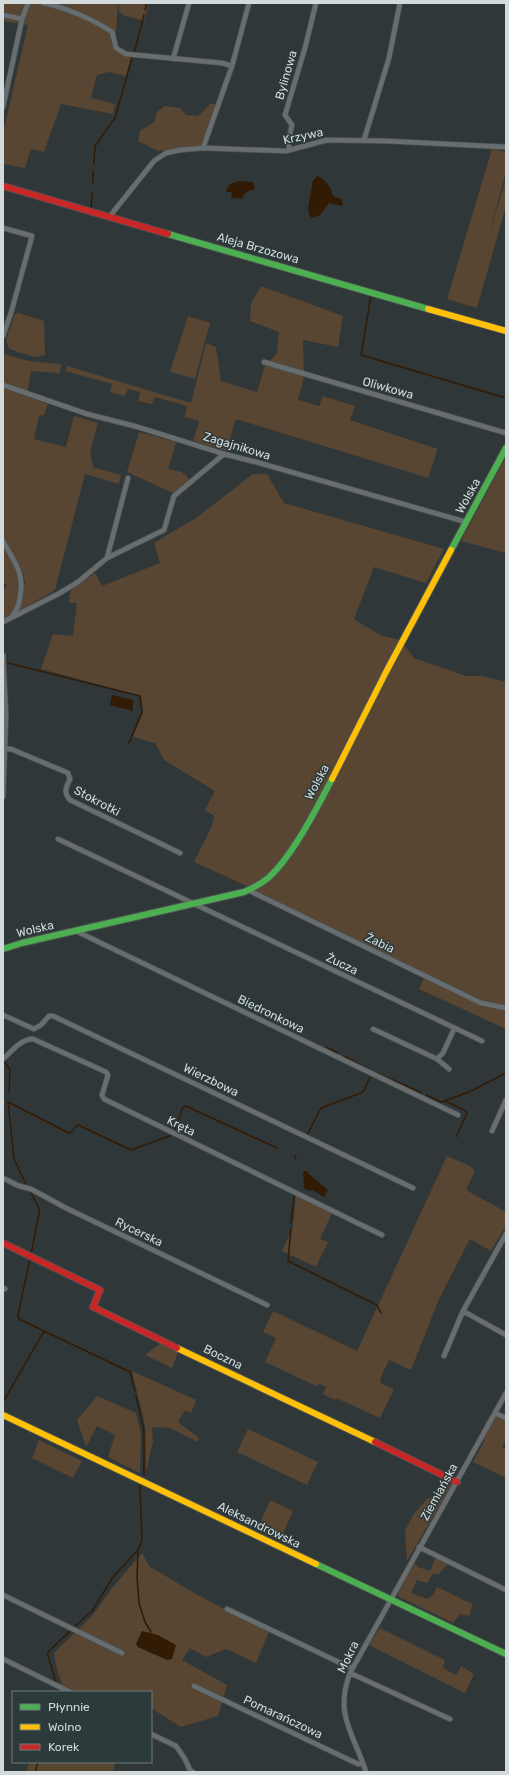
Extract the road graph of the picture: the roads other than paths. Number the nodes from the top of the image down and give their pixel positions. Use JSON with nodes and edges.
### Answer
{"nodes":[{"id":1,"x":28,"y":3,"type":"edge"},
{"id":2,"x":43,"y":3,"type":"edge"},
{"id":3,"x":190,"y":3,"type":"edge"},
{"id":4,"x":249,"y":3,"type":"edge"},
{"id":5,"x":316,"y":3,"type":"edge"},
{"id":6,"x":400,"y":3,"type":"edge"},
{"id":7,"x":3,"y":14,"type":"edge"},
{"id":8,"x":22,"y":20,"type":"junction"},
{"id":9,"x":173,"y":59,"type":"junction"},
{"id":10,"x":232,"y":66,"type":"junction"},
{"id":11,"x":3,"y":107,"type":"edge"},
{"id":12,"x":364,"y":140,"type":"junction"},
{"id":13,"x":506,"y":147,"type":"edge"},
{"id":14,"x":203,"y":148,"type":"junction"},
{"id":15,"x":290,"y":150,"type":"junction"},
{"id":16,"x":3,"y":186,"type":"edge"},
{"id":17,"x":110,"y":216,"type":"junction"},
{"id":18,"x":3,"y":228,"type":"edge"},
{"id":19,"x":506,"y":331,"type":"edge"},
{"id":20,"x":3,"y":336,"type":"edge"},
{"id":21,"x":264,"y":362,"type":"dead end"},
{"id":22,"x":3,"y":386,"type":"edge"},
{"id":23,"x":506,"y":433,"type":"edge"},
{"id":24,"x":506,"y":448,"type":"edge"},
{"id":25,"x":224,"y":454,"type":"junction"},
{"id":26,"x":128,"y":478,"type":"dead end"},
{"id":27,"x":466,"y":522,"type":"junction"},
{"id":28,"x":3,"y":541,"type":"edge"},
{"id":29,"x":107,"y":558,"type":"junction"},
{"id":30,"x":11,"y":617,"type":"junction"},
{"id":31,"x":3,"y":622,"type":"edge"},
{"id":32,"x":3,"y":655,"type":"edge"},
{"id":33,"x":4,"y":706,"type":"edge"},
{"id":34,"x":5,"y":749,"type":"junction"},
{"id":35,"x":4,"y":774,"type":"edge"},
{"id":36,"x":3,"y":797,"type":"edge"},
{"id":37,"x":58,"y":839,"type":"dead end"},
{"id":38,"x":180,"y":853,"type":"dead end"},
{"id":39,"x":248,"y":890,"type":"junction"},
{"id":40,"x":193,"y":903,"type":"junction"},
{"id":41,"x":76,"y":930,"type":"junction"},
{"id":42,"x":3,"y":949,"type":"edge"},
{"id":43,"x":506,"y":1008,"type":"edge"},
{"id":44,"x":3,"y":1015,"type":"edge"},
{"id":45,"x":373,"y":1029,"type":"dead end"},
{"id":46,"x":454,"y":1029,"type":"junction"},
{"id":47,"x":482,"y":1041,"type":"dead end"},
{"id":48,"x":3,"y":1059,"type":"edge"},
{"id":49,"x":437,"y":1059,"type":"junction"},
{"id":50,"x":449,"y":1069,"type":"dead end"},
{"id":51,"x":506,"y":1100,"type":"edge"},
{"id":52,"x":458,"y":1115,"type":"dead end"},
{"id":53,"x":492,"y":1131,"type":"dead end"},
{"id":54,"x":3,"y":1178,"type":"edge"},
{"id":55,"x":413,"y":1188,"type":"dead end"},
{"id":56,"x":506,"y":1234,"type":"edge"},
{"id":57,"x":382,"y":1235,"type":"dead end"},
{"id":58,"x":3,"y":1243,"type":"edge"},
{"id":59,"x":267,"y":1305,"type":"dead end"},
{"id":60,"x":462,"y":1311,"type":"junction"},
{"id":61,"x":506,"y":1335,"type":"edge"},
{"id":62,"x":444,"y":1356,"type":"dead end"},
{"id":63,"x":506,"y":1393,"type":"edge"},
{"id":64,"x":495,"y":1413,"type":"junction"},
{"id":65,"x":3,"y":1415,"type":"edge"},
{"id":66,"x":506,"y":1418,"type":"edge"},
{"id":67,"x":457,"y":1482,"type":"junction"},
{"id":68,"x":419,"y":1548,"type":"junction"},
{"id":69,"x":506,"y":1590,"type":"edge"},
{"id":70,"x":3,"y":1596,"type":"edge"},
{"id":71,"x":390,"y":1600,"type":"junction"},
{"id":72,"x":227,"y":1609,"type":"dead end"},
{"id":73,"x":122,"y":1652,"type":"dead end"},
{"id":74,"x":506,"y":1654,"type":"edge"},
{"id":75,"x":3,"y":1659,"type":"edge"},
{"id":76,"x":350,"y":1671,"type":"junction"},
{"id":77,"x":194,"y":1686,"type":"dead end"},
{"id":78,"x":68,"y":1691,"type":"edge"},
{"id":79,"x":450,"y":1719,"type":"dead end"},
{"id":80,"x":152,"y":1734,"type":"edge"},
{"id":81,"x":363,"y":1764,"type":"junction"},
{"id":82,"x":193,"y":1772,"type":"edge"},
{"id":83,"x":366,"y":1772,"type":"edge"}],
"edges":[{"from":1,"to":8,"type":"street"},
{"from":2,"to":9,"type":"street"},
{"from":3,"to":9,"type":"street"},
{"from":4,"to":10,"type":"street"},
{"from":5,"to":15,"type":"street","name":"Bylinowa"},
{"from":6,"to":12,"type":"street"},
{"from":7,"to":8,"type":"street"},
{"from":8,"to":11,"type":"street"},
{"from":9,"to":10,"type":"street"},
{"from":10,"to":14,"type":"street"},
{"from":12,"to":13,"type":"street","name":"Krzywa"},
{"from":12,"to":15,"type":"street","name":"Krzywa"},
{"from":14,"to":15,"type":"street","name":"Krzywa"},
{"from":14,"to":17,"type":"street","name":"Krzywa"},
{"from":16,"to":17,"type":"street","name":"Aleja Brzozowa"},
{"from":17,"to":19,"type":"street","name":"Aleja Brzozowa"},
{"from":18,"to":20,"type":"street"},
{"from":21,"to":23,"type":"street","name":"Oliwkowa"},
{"from":22,"to":25,"type":"street","name":"Zagajnikowa"},
{"from":24,"to":27,"type":"street","name":"Wolska"},
{"from":25,"to":27,"type":"street","name":"Zagajnikowa"},
{"from":25,"to":29,"type":"street"},
{"from":26,"to":29,"type":"street"},
{"from":27,"to":39,"type":"street","name":"Wolska"},
{"from":28,"to":30,"type":"street"},
{"from":29,"to":30,"type":"street"},
{"from":30,"to":31,"type":"street"},
{"from":32,"to":33,"type":"street"},
{"from":33,"to":34,"type":"street"},
{"from":34,"to":35,"type":"street"},
{"from":34,"to":38,"type":"street","name":"Stokrotki"},
{"from":35,"to":36,"type":"street"},
{"from":37,"to":40,"type":"street","name":"Żucza"},
{"from":39,"to":40,"type":"street","name":"Wolska"},
{"from":39,"to":43,"type":"street","name":"Żabia"},
{"from":40,"to":41,"type":"street","name":"Wolska"},
{"from":40,"to":46,"type":"street","name":"Żucza"},
{"from":41,"to":42,"type":"street","name":"Wolska"},
{"from":41,"to":52,"type":"street","name":"Biedronkowa"},
{"from":44,"to":55,"type":"street","name":"Wierzbowa"},
{"from":45,"to":49,"type":"street"},
{"from":46,"to":47,"type":"street","name":"Żucza"},
{"from":46,"to":49,"type":"street"},
{"from":48,"to":57,"type":"street","name":"Kręta"},
{"from":49,"to":50,"type":"street"},
{"from":51,"to":53,"type":"street"},
{"from":54,"to":59,"type":"street","name":"Rycerska"},
{"from":56,"to":60,"type":"street"},
{"from":58,"to":67,"type":"street","name":"Boczna"},
{"from":60,"to":61,"type":"street"},
{"from":60,"to":62,"type":"street"},
{"from":63,"to":64,"type":"street","name":"Ziemiańska"},
{"from":64,"to":66,"type":"street"},
{"from":64,"to":67,"type":"street","name":"Ziemiańska"},
{"from":65,"to":71,"type":"street","name":"Aleksandrowska"},
{"from":67,"to":68,"type":"street","name":"Ziemiańska"},
{"from":68,"to":69,"type":"street"},
{"from":68,"to":71,"type":"street","name":"Ziemiańska"},
{"from":70,"to":73,"type":"street"},
{"from":71,"to":74,"type":"street","name":"Aleksandrowska"},
{"from":71,"to":76,"type":"street","name":"Mokra"},
{"from":72,"to":76,"type":"street"},
{"from":75,"to":78,"type":"street"},
{"from":76,"to":79,"type":"street"},
{"from":76,"to":81,"type":"street","name":"Mokra"},
{"from":77,"to":81,"type":"street","name":"Pomarańczowa"},
{"from":80,"to":82,"type":"street"},
{"from":81,"to":83,"type":"street","name":"Mokra"}]}
